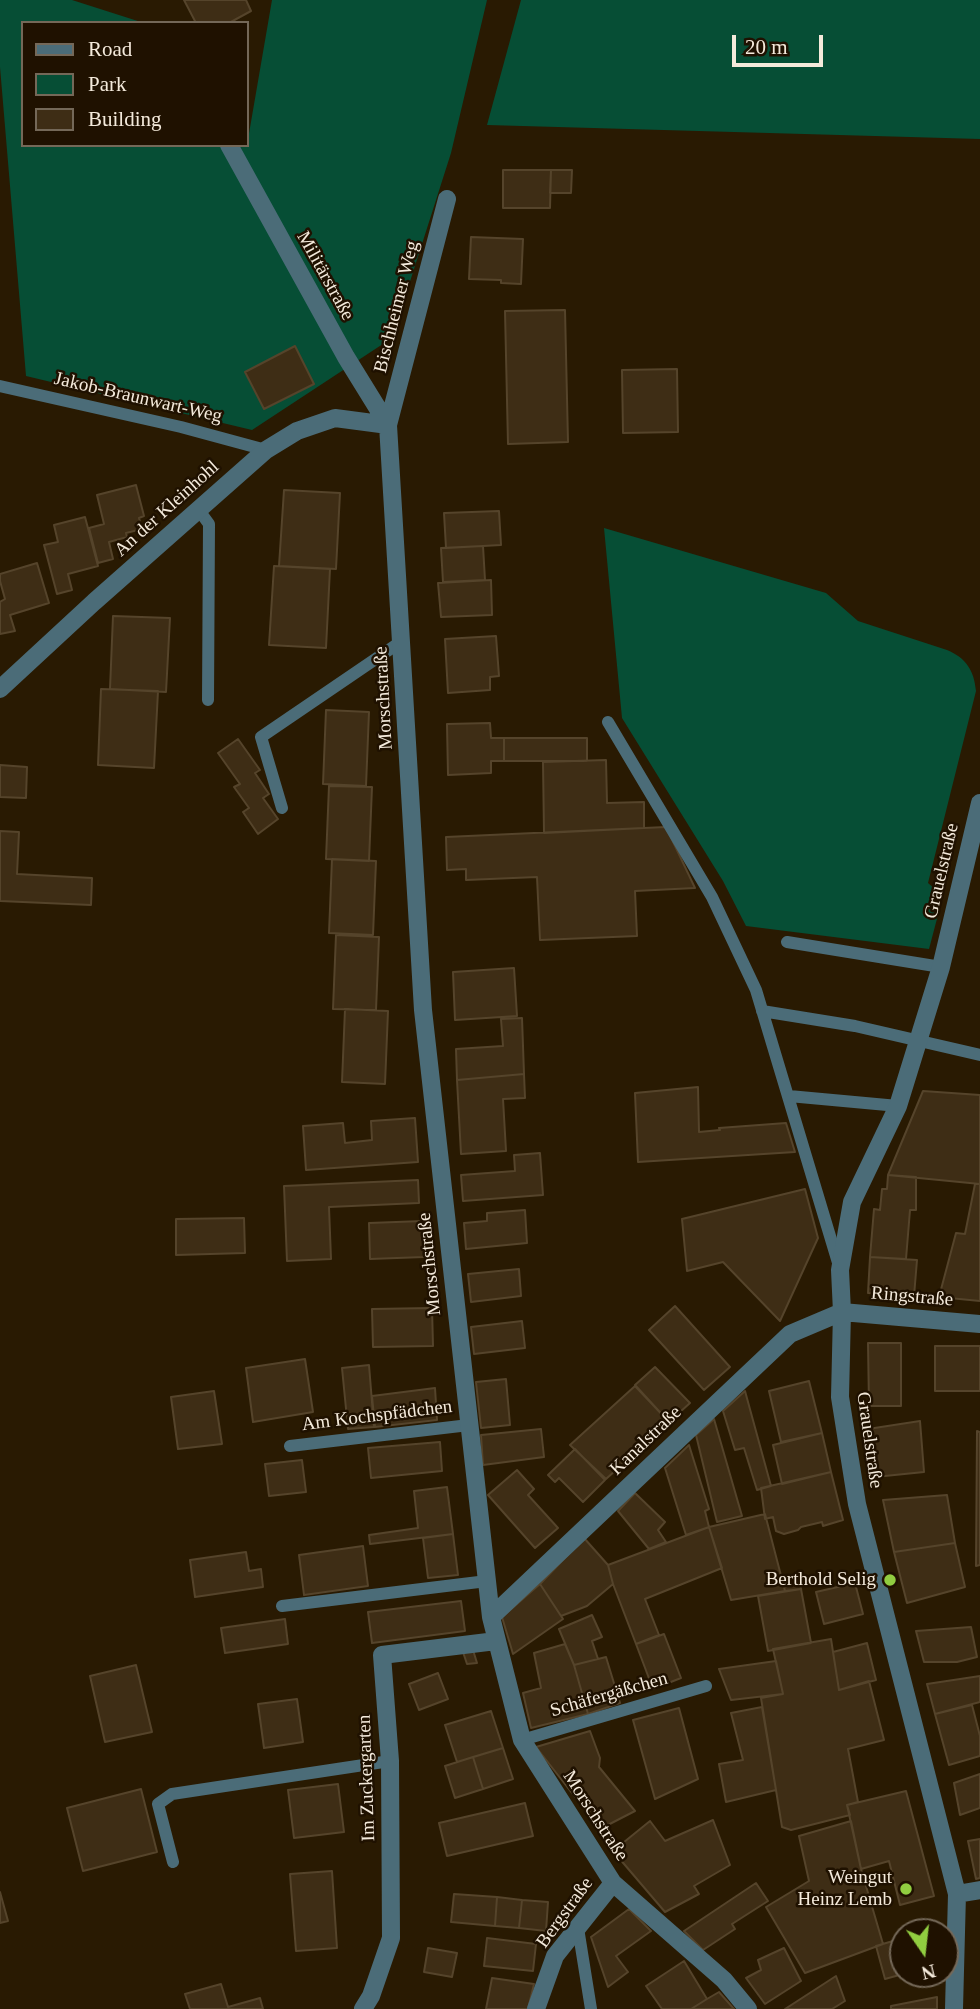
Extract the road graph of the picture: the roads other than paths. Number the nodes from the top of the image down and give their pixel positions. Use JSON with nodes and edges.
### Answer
{"nodes":[{"id":1,"x":230,"y":147,"type":"edge"},
{"id":2,"x":447,"y":199,"type":"dead end"},
{"id":3,"x":0,"y":386,"type":"edge"},
{"id":4,"x":388,"y":425,"type":"junction"},
{"id":5,"x":266,"y":450,"type":"junction"},
{"id":6,"x":198,"y":509,"type":"junction"},
{"id":7,"x":402,"y":640,"type":"junction"},
{"id":8,"x":0,"y":689,"type":"edge"},
{"id":9,"x":208,"y":700,"type":"dead end"},
{"id":10,"x":608,"y":722,"type":"dead end"},
{"id":11,"x":980,"y":803,"type":"edge"},
{"id":12,"x":282,"y":808,"type":"dead end"},
{"id":13,"x":787,"y":942,"type":"dead end"},
{"id":14,"x":941,"y":967,"type":"junction"},
{"id":15,"x":762,"y":1011,"type":"junction"},
{"id":16,"x":918,"y":1041,"type":"junction"},
{"id":17,"x":980,"y":1055,"type":"edge"},
{"id":18,"x":789,"y":1096,"type":"junction"},
{"id":19,"x":898,"y":1106,"type":"junction"},
{"id":20,"x":840,"y":1270,"type":"junction"},
{"id":21,"x":842,"y":1312,"type":"junction"},
{"id":22,"x":980,"y":1324,"type":"edge"},
{"id":23,"x":469,"y":1424,"type":"junction"},
{"id":24,"x":290,"y":1446,"type":"dead end"},
{"id":25,"x":487,"y":1581,"type":"junction"},
{"id":26,"x":282,"y":1606,"type":"dead end"},
{"id":27,"x":491,"y":1618,"type":"junction"},
{"id":28,"x":496,"y":1641,"type":"junction"},
{"id":29,"x":706,"y":1686,"type":"dead end"},
{"id":30,"x":522,"y":1740,"type":"junction"},
{"id":31,"x":390,"y":1760,"type":"junction"},
{"id":32,"x":173,"y":1862,"type":"dead end"},
{"id":33,"x":613,"y":1883,"type":"junction"},
{"id":34,"x":980,"y":1890,"type":"edge"},
{"id":35,"x":957,"y":1894,"type":"junction"},
{"id":36,"x":578,"y":1928,"type":"junction"},
{"id":37,"x":363,"y":2009,"type":"edge"},
{"id":38,"x":536,"y":2009,"type":"edge"},
{"id":39,"x":591,"y":2009,"type":"edge"},
{"id":40,"x":748,"y":2009,"type":"edge"},
{"id":41,"x":954,"y":2009,"type":"edge"}],
"edges":[{"from":1,"to":4,"type":"street","name":"Militärstraße"},
{"from":2,"to":4,"type":"street","name":"Bischheimer Weg"},
{"from":3,"to":5,"type":"lane","name":"Jakob-Braunwart-Weg"},
{"from":4,"to":5,"type":"street","name":"An der Kleinhohl"},
{"from":4,"to":7,"type":"street","name":"Morschstraße"},
{"from":5,"to":6,"type":"street","name":"An der Kleinhohl"},
{"from":6,"to":8,"type":"street","name":"An der Kleinhohl"},
{"from":6,"to":9,"type":"lane"},
{"from":7,"to":12,"type":"lane"},
{"from":7,"to":23,"type":"street","name":"Morschstraße"},
{"from":10,"to":15,"type":"lane"},
{"from":11,"to":14,"type":"street","name":"Grauelstraße"},
{"from":13,"to":14,"type":"lane"},
{"from":14,"to":16,"type":"street","name":"Grauelstraße"},
{"from":15,"to":16,"type":"lane"},
{"from":15,"to":18,"type":"lane"},
{"from":16,"to":17,"type":"lane"},
{"from":16,"to":19,"type":"street","name":"Grauelstraße"},
{"from":18,"to":19,"type":"lane"},
{"from":18,"to":20,"type":"lane"},
{"from":19,"to":20,"type":"street","name":"Grauelstraße"},
{"from":20,"to":21,"type":"street","name":"Grauelstraße"},
{"from":21,"to":22,"type":"street","name":"Ringstraße"},
{"from":21,"to":27,"type":"street","name":"Kanalstraße"},
{"from":21,"to":35,"type":"street","name":"Grauelstraße"},
{"from":23,"to":24,"type":"lane","name":"Am Kochspfädchen"},
{"from":23,"to":25,"type":"street","name":"Morschstraße"},
{"from":25,"to":26,"type":"lane"},
{"from":25,"to":27,"type":"street","name":"Morschstraße"},
{"from":27,"to":28,"type":"street","name":"Morschstraße"},
{"from":28,"to":30,"type":"street","name":"Morschstraße"},
{"from":28,"to":31,"type":"street","name":"Im Zuckergarten"},
{"from":29,"to":30,"type":"lane","name":"Schäfergäßchen"},
{"from":30,"to":33,"type":"street","name":"Morschstraße"},
{"from":31,"to":32,"type":"lane"},
{"from":31,"to":37,"type":"street","name":"Im Zuckergarten"},
{"from":33,"to":36,"type":"street","name":"Bergstraße"},
{"from":33,"to":40,"type":"street","name":"Morschstraße"},
{"from":34,"to":35,"type":"street"},
{"from":35,"to":41,"type":"street","name":"Grauelstraße"},
{"from":36,"to":38,"type":"street","name":"Bergstraße"},
{"from":36,"to":39,"type":"lane"}]}
